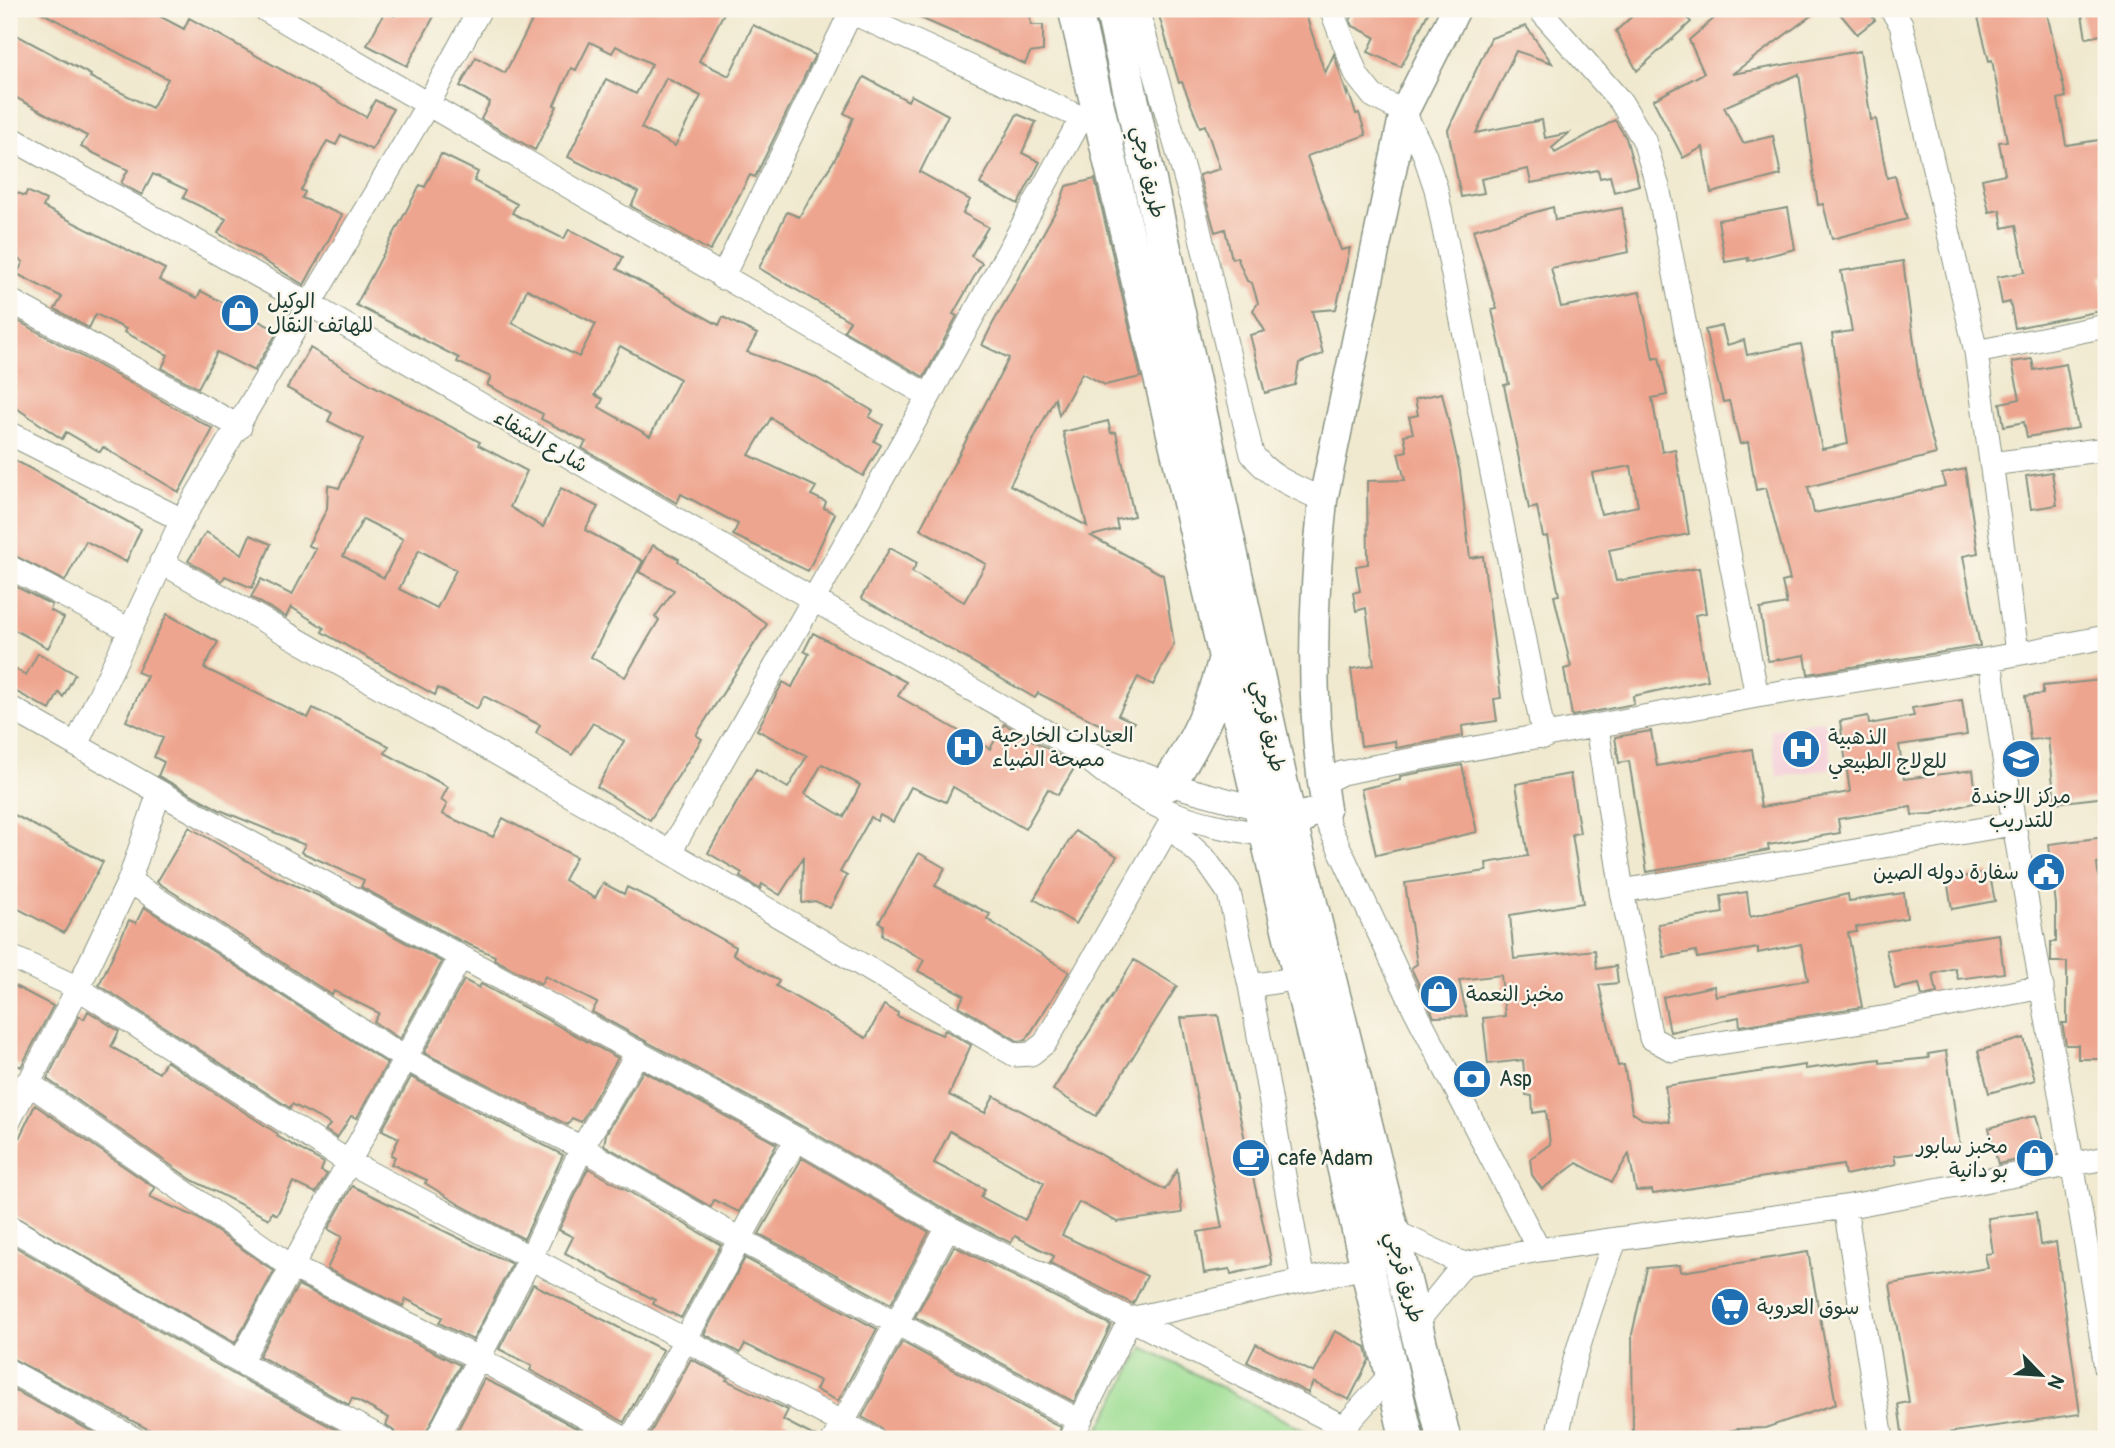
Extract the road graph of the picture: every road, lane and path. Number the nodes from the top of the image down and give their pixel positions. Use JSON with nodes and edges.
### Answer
{"nodes":[{"id":1,"x":264,"y":9,"type":"edge"},
{"id":2,"x":480,"y":9,"type":"edge"},
{"id":3,"x":1075,"y":9,"type":"edge"},
{"id":4,"x":1112,"y":9,"type":"edge"},
{"id":5,"x":1137,"y":9,"type":"edge"},
{"id":6,"x":1331,"y":9,"type":"edge"},
{"id":7,"x":1456,"y":9,"type":"edge"},
{"id":8,"x":1539,"y":9,"type":"edge"},
{"id":9,"x":1891,"y":9,"type":"edge"},
{"id":10,"x":848,"y":11,"type":"edge"},
{"id":11,"x":428,"y":104,"type":"junction"},
{"id":12,"x":1404,"y":111,"type":"junction"},
{"id":13,"x":1091,"y":122,"type":"junction"},
{"id":14,"x":9,"y":136,"type":"edge"},
{"id":15,"x":722,"y":278,"type":"junction"},
{"id":16,"x":9,"y":300,"type":"edge"},
{"id":17,"x":311,"y":305,"type":"junction"},
{"id":18,"x":2106,"y":327,"type":"edge"},
{"id":19,"x":1976,"y":352,"type":"junction"},
{"id":20,"x":929,"y":396,"type":"junction"},
{"id":21,"x":240,"y":427,"type":"junction"},
{"id":22,"x":9,"y":433,"type":"edge"},
{"id":23,"x":2106,"y":449,"type":"edge"},
{"id":24,"x":1991,"y":464,"type":"junction"},
{"id":25,"x":1323,"y":500,"type":"junction"},
{"id":26,"x":182,"y":520,"type":"junction"},
{"id":27,"x":161,"y":562,"type":"junction"},
{"id":28,"x":9,"y":567,"type":"edge"},
{"id":29,"x":814,"y":600,"type":"junction"},
{"id":30,"x":128,"y":629,"type":"junction"},
{"id":31,"x":2106,"y":637,"type":"edge"},
{"id":32,"x":2017,"y":652,"type":"junction"},
{"id":33,"x":1226,"y":653,"type":"junction"},
{"id":34,"x":1990,"y":659,"type":"junction"},
{"id":35,"x":1756,"y":696,"type":"junction"},
{"id":36,"x":9,"y":708,"type":"edge"},
{"id":37,"x":1597,"y":727,"type":"junction"},
{"id":38,"x":1544,"y":737,"type":"junction"},
{"id":39,"x":76,"y":745,"type":"junction"},
{"id":40,"x":1073,"y":747,"type":"junction"},
{"id":41,"x":159,"y":793,"type":"junction"},
{"id":42,"x":1171,"y":809,"type":"junction"},
{"id":43,"x":1294,"y":813,"type":"junction"},
{"id":44,"x":2012,"y":824,"type":"junction"},
{"id":45,"x":670,"y":852,"type":"junction"},
{"id":46,"x":129,"y":881,"type":"junction"},
{"id":47,"x":1622,"y":891,"type":"junction"},
{"id":48,"x":9,"y":956,"type":"edge"},
{"id":49,"x":460,"y":958,"type":"junction"},
{"id":50,"x":1299,"y":978,"type":"junction"},
{"id":51,"x":1250,"y":986,"type":"junction"},
{"id":52,"x":2042,"y":987,"type":"junction"},
{"id":53,"x":78,"y":988,"type":"junction"},
{"id":54,"x":638,"y":1052,"type":"junction"},
{"id":55,"x":404,"y":1058,"type":"junction"},
{"id":56,"x":27,"y":1082,"type":"junction"},
{"id":57,"x":9,"y":1121,"type":"edge"},
{"id":58,"x":798,"y":1140,"type":"junction"},
{"id":59,"x":582,"y":1148,"type":"junction"},
{"id":60,"x":2106,"y":1158,"type":"edge"},
{"id":61,"x":347,"y":1161,"type":"junction"},
{"id":62,"x":2075,"y":1165,"type":"junction"},
{"id":63,"x":1845,"y":1207,"type":"junction"},
{"id":64,"x":9,"y":1227,"type":"edge"},
{"id":65,"x":948,"y":1227,"type":"junction"},
{"id":66,"x":1393,"y":1231,"type":"junction"},
{"id":67,"x":1616,"y":1239,"type":"junction"},
{"id":68,"x":741,"y":1240,"type":"junction"},
{"id":69,"x":1539,"y":1250,"type":"junction"},
{"id":70,"x":531,"y":1257,"type":"junction"},
{"id":71,"x":1464,"y":1264,"type":"junction"},
{"id":72,"x":292,"y":1267,"type":"junction"},
{"id":73,"x":1365,"y":1267,"type":"junction"},
{"id":74,"x":1303,"y":1281,"type":"junction"},
{"id":75,"x":1130,"y":1319,"type":"junction"},
{"id":76,"x":1417,"y":1322,"type":"junction"},
{"id":77,"x":897,"y":1324,"type":"junction"},
{"id":78,"x":684,"y":1340,"type":"junction"},
{"id":79,"x":478,"y":1358,"type":"junction"},
{"id":80,"x":240,"y":1362,"type":"junction"},
{"id":81,"x":2106,"y":1368,"type":"edge"},
{"id":82,"x":9,"y":1371,"type":"edge"},
{"id":83,"x":1392,"y":1373,"type":"junction"},
{"id":84,"x":1075,"y":1430,"type":"edge"},
{"id":85,"x":838,"y":1432,"type":"edge"},
{"id":86,"x":1340,"y":1433,"type":"edge"},
{"id":87,"x":135,"y":1439,"type":"edge"},
{"id":88,"x":383,"y":1439,"type":"edge"},
{"id":89,"x":437,"y":1439,"type":"edge"},
{"id":90,"x":625,"y":1439,"type":"edge"},
{"id":91,"x":631,"y":1439,"type":"edge"},
{"id":92,"x":873,"y":1439,"type":"edge"},
{"id":93,"x":1407,"y":1439,"type":"edge"},
{"id":94,"x":1444,"y":1439,"type":"edge"},
{"id":95,"x":1557,"y":1439,"type":"edge"},
{"id":96,"x":1882,"y":1439,"type":"edge"}],
"edges":[{"from":1,"to":11,"type":"street"},
{"from":2,"to":11,"type":"street"},
{"from":3,"to":13,"type":"highway","name":"طريق قرجي"},
{"from":4,"to":43,"type":"highway","name":"طريق قرجي"},
{"from":5,"to":25,"type":"street"},
{"from":6,"to":12,"type":"street"},
{"from":7,"to":12,"type":"main road"},
{"from":8,"to":35,"type":"street"},
{"from":9,"to":19,"type":"street"},
{"from":10,"to":13,"type":"street"},
{"from":10,"to":15,"type":"street"},
{"from":11,"to":15,"type":"street"},
{"from":11,"to":17,"type":"street"},
{"from":12,"to":25,"type":"main road"},
{"from":12,"to":38,"type":"street"},
{"from":13,"to":20,"type":"street"},
{"from":13,"to":33,"type":"highway","name":"طريق قرجي"},
{"from":14,"to":17,"type":"street","name":"شارع الشفاء"},
{"from":15,"to":20,"type":"street"},
{"from":16,"to":21,"type":"street"},
{"from":17,"to":21,"type":"street"},
{"from":17,"to":29,"type":"street","name":"شارع الشفاء"},
{"from":18,"to":19,"type":"street"},
{"from":19,"to":24,"type":"street"},
{"from":20,"to":29,"type":"street"},
{"from":21,"to":26,"type":"street"},
{"from":22,"to":26,"type":"street"},
{"from":23,"to":24,"type":"street"},
{"from":24,"to":32,"type":"street"},
{"from":25,"to":43,"type":"main road"},
{"from":26,"to":27,"type":"street"},
{"from":27,"to":30,"type":"street"},
{"from":27,"to":45,"type":"street"},
{"from":28,"to":30,"type":"street"},
{"from":29,"to":40,"type":"street","name":"شارع الشفاء"},
{"from":29,"to":45,"type":"street"},
{"from":30,"to":39,"type":"street"},
{"from":31,"to":32,"type":"street"},
{"from":32,"to":34,"type":"street"},
{"from":33,"to":42,"type":"highway"},
{"from":33,"to":43,"type":"highway","name":"طريق قرجي"},
{"from":34,"to":35,"type":"street"},
{"from":34,"to":44,"type":"street"},
{"from":35,"to":37,"type":"street"},
{"from":36,"to":39,"type":"street"},
{"from":37,"to":38,"type":"street"},
{"from":37,"to":47,"type":"street"},
{"from":38,"to":43,"type":"street"},
{"from":39,"to":41,"type":"street"},
{"from":40,"to":42,"type":"street","name":"شارع الشفاء"},
{"from":40,"to":42,"type":"street","name":"شارع الشفاء"},
{"from":41,"to":46,"type":"street"},
{"from":41,"to":49,"type":"street"},
{"from":42,"to":43,"type":"street","name":"شارع الشفاء"},
{"from":42,"to":43,"type":"street","name":"شارع الشفاء"},
{"from":42,"to":45,"type":"street"},
{"from":42,"to":51,"type":"street"},
{"from":43,"to":50,"type":"highway","name":"طريق قرجي"},
{"from":43,"to":66,"type":"highway","name":"طريق قرجي"},
{"from":43,"to":69,"type":"street"},
{"from":44,"to":47,"type":"street"},
{"from":44,"to":52,"type":"street"},
{"from":46,"to":53,"type":"street"},
{"from":46,"to":55,"type":"street"},
{"from":47,"to":52,"type":"street"},
{"from":48,"to":53,"type":"street"},
{"from":49,"to":54,"type":"street"},
{"from":49,"to":55,"type":"street"},
{"from":50,"to":51,"type":"street"},
{"from":50,"to":73,"type":"highway","name":"طريق قرجي"},
{"from":51,"to":74,"type":"street"},
{"from":52,"to":62,"type":"street"},
{"from":53,"to":56,"type":"street"},
{"from":53,"to":61,"type":"street"},
{"from":54,"to":58,"type":"street"},
{"from":54,"to":59,"type":"street"},
{"from":55,"to":59,"type":"street"},
{"from":55,"to":61,"type":"street"},
{"from":56,"to":57,"type":"street"},
{"from":56,"to":72,"type":"street"},
{"from":58,"to":65,"type":"street"},
{"from":58,"to":68,"type":"street"},
{"from":59,"to":68,"type":"street"},
{"from":59,"to":70,"type":"street"},
{"from":60,"to":62,"type":"street"},
{"from":61,"to":70,"type":"street"},
{"from":61,"to":72,"type":"street"},
{"from":62,"to":63,"type":"street"},
{"from":62,"to":81,"type":"street"},
{"from":63,"to":67,"type":"street"},
{"from":63,"to":96,"type":"street"},
{"from":64,"to":80,"type":"street"},
{"from":65,"to":75,"type":"street"},
{"from":65,"to":77,"type":"street"},
{"from":66,"to":71,"type":"street"},
{"from":66,"to":76,"type":"highway","name":"طريق قرجي"},
{"from":67,"to":69,"type":"street"},
{"from":67,"to":95,"type":"street"},
{"from":68,"to":77,"type":"street"},
{"from":68,"to":78,"type":"street"},
{"from":69,"to":71,"type":"street"},
{"from":70,"to":78,"type":"street"},
{"from":70,"to":79,"type":"street"},
{"from":71,"to":76,"type":"street"},
{"from":72,"to":79,"type":"street"},
{"from":72,"to":80,"type":"street"},
{"from":73,"to":74,"type":"street"},
{"from":73,"to":83,"type":"highway","name":"طريق قرجي"},
{"from":74,"to":75,"type":"street"},
{"from":75,"to":84,"type":"street"},
{"from":75,"to":86,"type":"street"},
{"from":76,"to":94,"type":"highway","name":"طريق قرجي"},
{"from":77,"to":84,"type":"street"},
{"from":77,"to":85,"type":"street"},
{"from":78,"to":85,"type":"street"},
{"from":78,"to":91,"type":"street"},
{"from":79,"to":89,"type":"street"},
{"from":79,"to":90,"type":"street"},
{"from":80,"to":88,"type":"street"},
{"from":82,"to":87,"type":"street"},
{"from":83,"to":86,"type":"street"},
{"from":83,"to":93,"type":"highway","name":"طريق قرجي"},
{"from":85,"to":92,"type":"street"}]}
